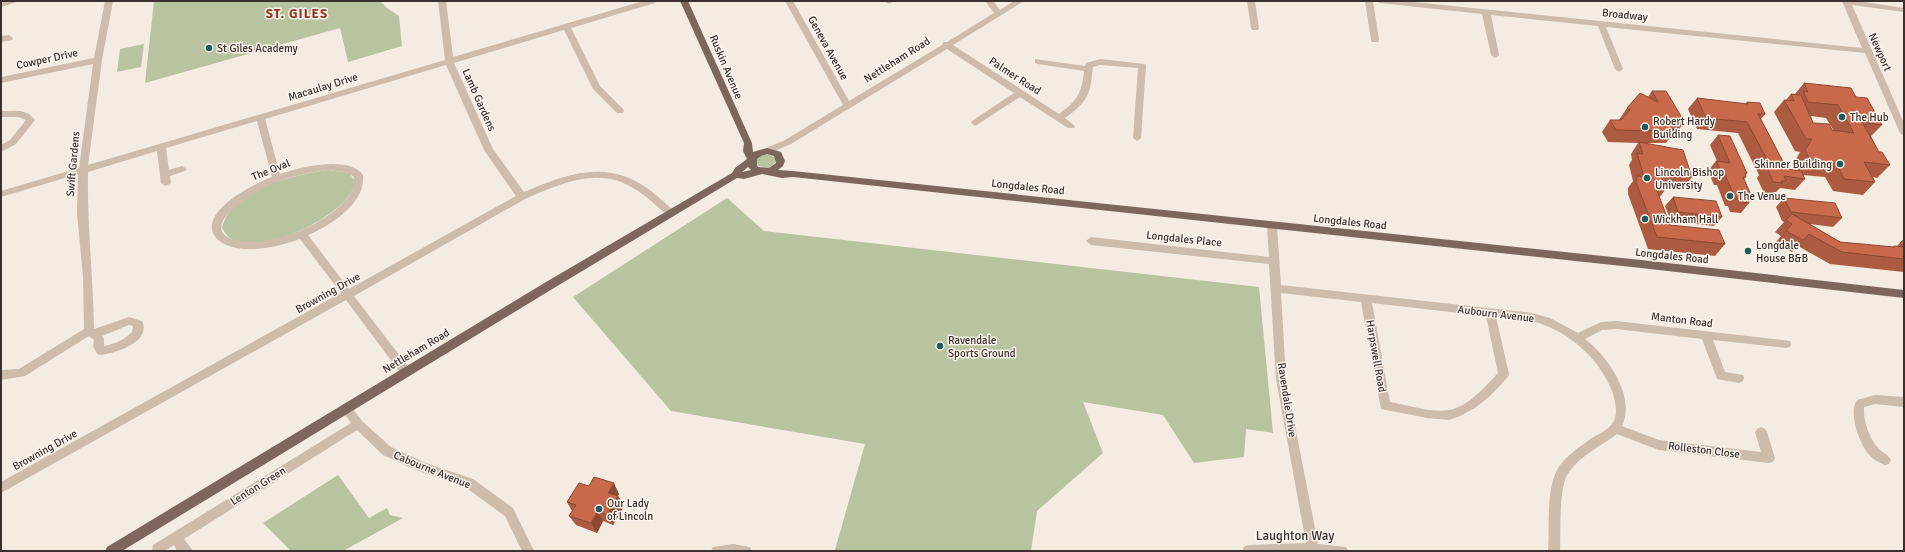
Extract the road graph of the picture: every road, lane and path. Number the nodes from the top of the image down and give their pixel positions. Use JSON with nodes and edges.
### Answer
{"nodes":[{"id":1,"x":109,"y":1,"type":"edge"},
{"id":2,"x":442,"y":1,"type":"edge"},
{"id":3,"x":652,"y":1,"type":"edge"},
{"id":4,"x":684,"y":1,"type":"edge"},
{"id":5,"x":789,"y":1,"type":"edge"},
{"id":6,"x":989,"y":1,"type":"edge"},
{"id":7,"x":1020,"y":1,"type":"edge"},
{"id":8,"x":1251,"y":1,"type":"edge"},
{"id":9,"x":1369,"y":1,"type":"edge"},
{"id":10,"x":1380,"y":1,"type":"edge"},
{"id":11,"x":13,"y":2,"type":"dead end"},
{"id":12,"x":1847,"y":2,"type":"edge"},
{"id":13,"x":1,"y":5,"type":"edge"},
{"id":14,"x":1904,"y":10,"type":"edge"},
{"id":15,"x":1486,"y":12,"type":"junction"},
{"id":16,"x":999,"y":14,"type":"junction"},
{"id":17,"x":1601,"y":24,"type":"junction"},
{"id":18,"x":566,"y":26,"type":"junction"},
{"id":19,"x":1254,"y":28,"type":"dead end"},
{"id":20,"x":1375,"y":40,"type":"dead end"},
{"id":21,"x":946,"y":44,"type":"junction"},
{"id":22,"x":1868,"y":51,"type":"junction"},
{"id":23,"x":1496,"y":55,"type":"dead end"},
{"id":24,"x":98,"y":60,"type":"junction"},
{"id":25,"x":449,"y":61,"type":"junction"},
{"id":26,"x":1038,"y":61,"type":"dead end"},
{"id":27,"x":1618,"y":69,"type":"dead end"},
{"id":28,"x":1088,"y":70,"type":"junction"},
{"id":29,"x":1,"y":80,"type":"edge"},
{"id":30,"x":1020,"y":93,"type":"junction"},
{"id":31,"x":847,"y":105,"type":"junction"},
{"id":32,"x":620,"y":110,"type":"dead end"},
{"id":33,"x":1,"y":114,"type":"edge"},
{"id":34,"x":260,"y":117,"type":"junction"},
{"id":35,"x":1059,"y":118,"type":"junction"},
{"id":36,"x":975,"y":123,"type":"dead end"},
{"id":37,"x":1071,"y":126,"type":"dead end"},
{"id":38,"x":1904,"y":133,"type":"edge"},
{"id":39,"x":1137,"y":138,"type":"dead end"},
{"id":40,"x":788,"y":142,"type":"junction"},
{"id":41,"x":748,"y":143,"type":"junction"},
{"id":42,"x":160,"y":147,"type":"junction"},
{"id":43,"x":1,"y":149,"type":"edge"},
{"id":44,"x":766,"y":151,"type":"junction"},
{"id":45,"x":781,"y":159,"type":"junction"},
{"id":46,"x":752,"y":160,"type":"junction"},
{"id":47,"x":83,"y":169,"type":"junction"},
{"id":48,"x":182,"y":169,"type":"dead end"},
{"id":49,"x":765,"y":171,"type":"junction"},
{"id":50,"x":793,"y":174,"type":"junction"},
{"id":51,"x":736,"y":175,"type":"junction"},
{"id":52,"x":277,"y":178,"type":"junction"},
{"id":53,"x":1,"y":194,"type":"edge"},
{"id":54,"x":522,"y":197,"type":"junction"},
{"id":55,"x":670,"y":213,"type":"junction"},
{"id":56,"x":1272,"y":226,"type":"junction"},
{"id":57,"x":302,"y":234,"type":"junction"},
{"id":58,"x":1091,"y":241,"type":"dead end"},
{"id":59,"x":1275,"y":261,"type":"junction"},
{"id":60,"x":1277,"y":289,"type":"junction"},
{"id":61,"x":1904,"y":294,"type":"edge"},
{"id":62,"x":349,"y":295,"type":"junction"},
{"id":63,"x":1366,"y":299,"type":"junction"},
{"id":64,"x":1490,"y":312,"type":"junction"},
{"id":65,"x":1706,"y":335,"type":"junction"},
{"id":66,"x":1577,"y":338,"type":"junction"},
{"id":67,"x":1786,"y":344,"type":"dead end"},
{"id":68,"x":406,"y":372,"type":"junction"},
{"id":69,"x":1,"y":375,"type":"edge"},
{"id":70,"x":1739,"y":378,"type":"dead end"},
{"id":71,"x":1904,"y":402,"type":"edge"},
{"id":72,"x":346,"y":408,"type":"junction"},
{"id":73,"x":358,"y":424,"type":"junction"},
{"id":74,"x":1615,"y":428,"type":"junction"},
{"id":75,"x":1762,"y":432,"type":"dead end"},
{"id":76,"x":1885,"y":460,"type":"dead end"},
{"id":77,"x":1,"y":488,"type":"edge"},
{"id":78,"x":177,"y":537,"type":"junction"},
{"id":79,"x":157,"y":549,"type":"dead end"},
{"id":80,"x":1313,"y":549,"type":"junction"},
{"id":81,"x":111,"y":551,"type":"edge"},
{"id":82,"x":187,"y":551,"type":"edge"},
{"id":83,"x":528,"y":551,"type":"edge"},
{"id":84,"x":717,"y":551,"type":"edge"},
{"id":85,"x":746,"y":551,"type":"edge"},
{"id":86,"x":1248,"y":551,"type":"edge"},
{"id":87,"x":1342,"y":551,"type":"edge"},
{"id":88,"x":1554,"y":551,"type":"edge"}],
"edges":[{"from":1,"to":24,"type":"street","name":"Swift Gardens"},
{"from":2,"to":25,"type":"street","name":"Lamb Gardens"},
{"from":3,"to":18,"type":"street","name":"Macaulay Drive"},
{"from":4,"to":41,"type":"main road","name":"Ruskin Avenue"},
{"from":5,"to":31,"type":"street","name":"Geneva Avenue"},
{"from":6,"to":16,"type":"street"},
{"from":7,"to":16,"type":"street","name":"Nettleham Road"},
{"from":8,"to":19,"type":"street"},
{"from":9,"to":20,"type":"street"},
{"from":10,"to":15,"type":"street","name":"Broadway"},
{"from":11,"to":13,"type":"street"},
{"from":12,"to":14,"type":"street"},
{"from":12,"to":22,"type":"street","name":"Newport"},
{"from":15,"to":17,"type":"street","name":"Broadway"},
{"from":15,"to":23,"type":"street"},
{"from":16,"to":21,"type":"street","name":"Nettleham Road"},
{"from":17,"to":22,"type":"street","name":"Broadway"},
{"from":17,"to":27,"type":"street"},
{"from":18,"to":25,"type":"street","name":"Macaulay Drive"},
{"from":18,"to":32,"type":"street"},
{"from":21,"to":30,"type":"street","name":"Palmer Road"},
{"from":21,"to":31,"type":"street","name":"Nettleham Road"},
{"from":22,"to":38,"type":"street","name":"Newport"},
{"from":24,"to":29,"type":"street","name":"Cowper Drive"},
{"from":24,"to":47,"type":"street","name":"Swift Gardens"},
{"from":25,"to":34,"type":"street","name":"Macaulay Drive"},
{"from":25,"to":54,"type":"street","name":"Lamb Gardens"},
{"from":26,"to":28,"type":"street"},
{"from":28,"to":35,"type":"street"},
{"from":28,"to":39,"type":"street"},
{"from":30,"to":35,"type":"street","name":"Palmer Road"},
{"from":30,"to":36,"type":"street"},
{"from":31,"to":40,"type":"street","name":"Nettleham Road"},
{"from":33,"to":43,"type":"street"},
{"from":34,"to":42,"type":"street","name":"Macaulay Drive"},
{"from":34,"to":52,"type":"street"},
{"from":35,"to":37,"type":"street","name":"Palmer Road"},
{"from":40,"to":44,"type":"street","name":"Nettleham Road"},
{"from":40,"to":45,"type":"street"},
{"from":41,"to":44,"type":"main road"},
{"from":41,"to":46,"type":"main road","name":"Ruskin Avenue"},
{"from":42,"to":47,"type":"street","name":"Macaulay Drive"},
{"from":42,"to":48,"type":"street"},
{"from":44,"to":45,"type":"main road"},
{"from":44,"to":46,"type":"main road"},
{"from":45,"to":49,"type":"main road"},
{"from":45,"to":50,"type":"main road"},
{"from":46,"to":49,"type":"main road"},
{"from":46,"to":51,"type":"main road","name":"Nettleham Road"},
{"from":47,"to":53,"type":"street","name":"Macaulay Drive"},
{"from":47,"to":69,"type":"street","name":"Swift Gardens"},
{"from":49,"to":50,"type":"main road","name":"Longdales Road"},
{"from":49,"to":51,"type":"main road","name":"Nettleham Road"},
{"from":50,"to":56,"type":"main road","name":"Longdales Road"},
{"from":51,"to":55,"type":"main road","name":"Nettleham Road"},
{"from":52,"to":57,"type":"street","name":"The Oval"},
{"from":52,"to":57,"type":"street","name":"The Oval"},
{"from":54,"to":55,"type":"street","name":"Browning Drive"},
{"from":54,"to":62,"type":"street","name":"Browning Drive"},
{"from":55,"to":68,"type":"main road","name":"Nettleham Road"},
{"from":56,"to":59,"type":"street","name":"Ravendale Drive"},
{"from":56,"to":61,"type":"main road","name":"Longdales Road"},
{"from":57,"to":62,"type":"street"},
{"from":58,"to":59,"type":"street","name":"Longdales Place"},
{"from":59,"to":60,"type":"street","name":"Ravendale Drive"},
{"from":60,"to":63,"type":"street","name":"Aubourn Avenue"},
{"from":60,"to":80,"type":"street","name":"Ravendale Drive"},
{"from":62,"to":68,"type":"street"},
{"from":62,"to":77,"type":"street","name":"Browning Drive"},
{"from":63,"to":64,"type":"street","name":"Aubourn Avenue"},
{"from":63,"to":64,"type":"street","name":"Harpswell Road"},
{"from":64,"to":66,"type":"street","name":"Aubourn Avenue"},
{"from":65,"to":66,"type":"street","name":"Manton Road"},
{"from":65,"to":67,"type":"street","name":"Manton Road"},
{"from":65,"to":70,"type":"street"},
{"from":66,"to":74,"type":"street","name":"Aubourn Avenue"},
{"from":68,"to":72,"type":"main road","name":"Nettleham Road"},
{"from":71,"to":76,"type":"street"},
{"from":72,"to":73,"type":"street","name":"Cabourne Avenue"},
{"from":72,"to":81,"type":"main road","name":"Nettleham Road"},
{"from":73,"to":78,"type":"street","name":"Lenton Green"},
{"from":73,"to":83,"type":"street","name":"Cabourne Avenue"},
{"from":74,"to":75,"type":"street","name":"Rolleston Close"},
{"from":74,"to":88,"type":"street"},
{"from":78,"to":79,"type":"street","name":"Lenton Green"},
{"from":78,"to":82,"type":"street"},
{"from":80,"to":86,"type":"street","name":"Laughton Way"},
{"from":80,"to":87,"type":"street","name":"Laughton Way"},
{"from":84,"to":85,"type":"street"}]}
